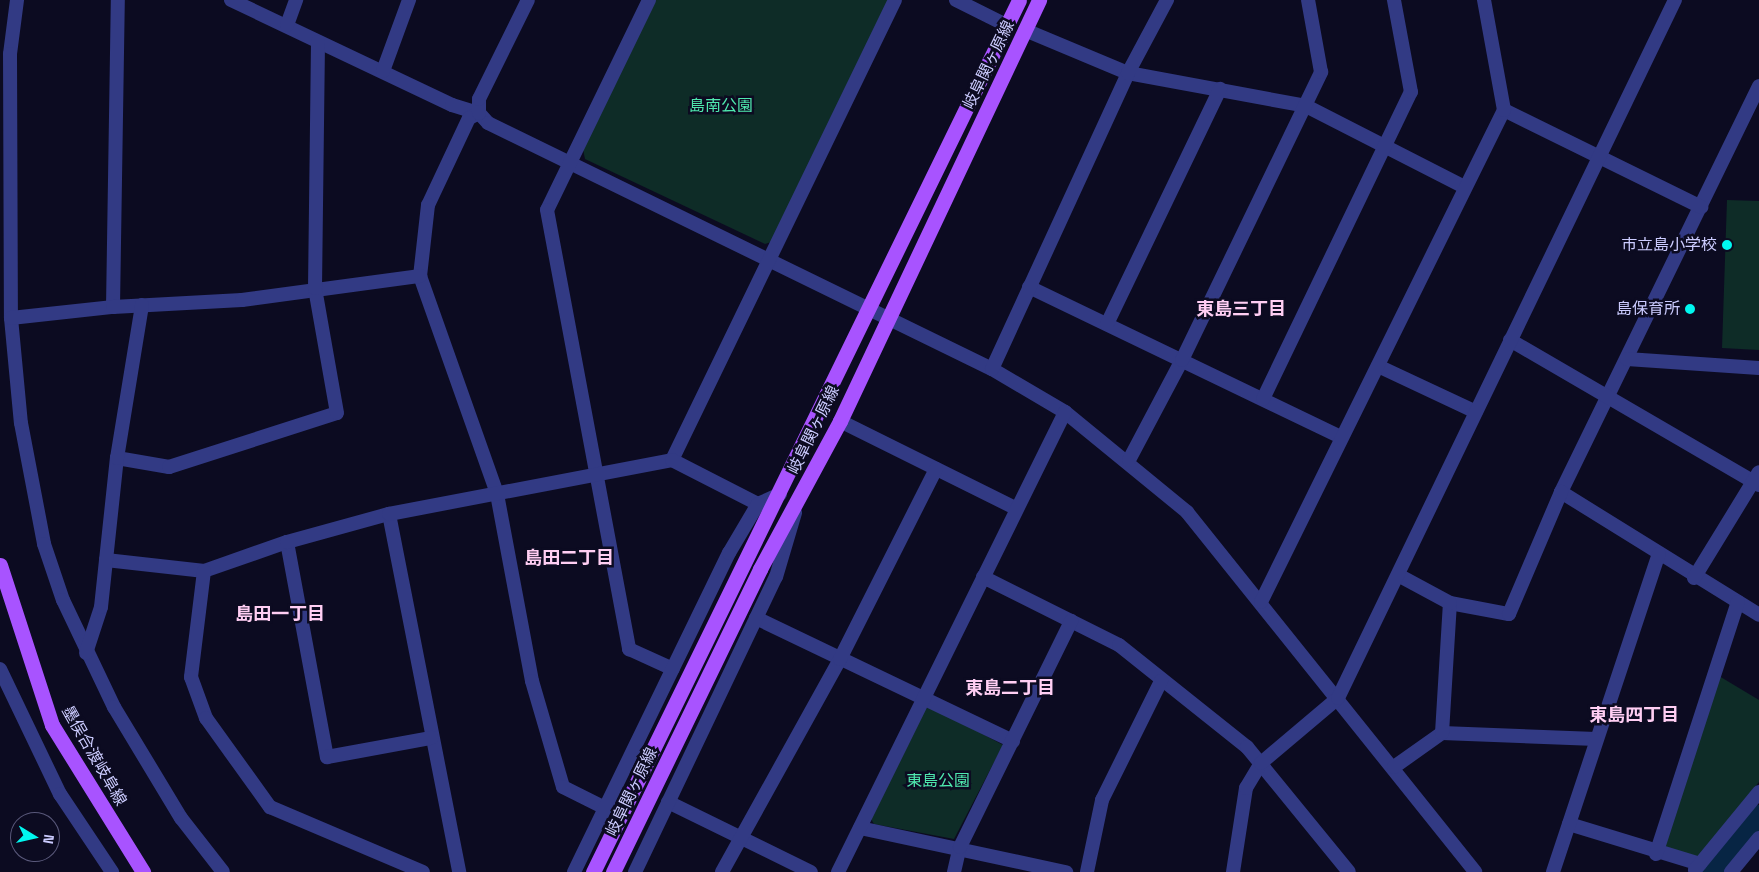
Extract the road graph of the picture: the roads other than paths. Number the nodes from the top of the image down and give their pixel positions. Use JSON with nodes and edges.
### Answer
{"nodes":[{"id":1,"x":17,"y":0,"type":"edge"},
{"id":2,"x":118,"y":0,"type":"edge"},
{"id":3,"x":231,"y":0,"type":"edge"},
{"id":4,"x":296,"y":0,"type":"edge"},
{"id":5,"x":409,"y":0,"type":"edge"},
{"id":6,"x":528,"y":0,"type":"edge"},
{"id":7,"x":649,"y":0,"type":"edge"},
{"id":8,"x":895,"y":0,"type":"edge"},
{"id":9,"x":956,"y":0,"type":"edge"},
{"id":10,"x":1019,"y":0,"type":"edge"},
{"id":11,"x":1040,"y":0,"type":"edge"},
{"id":12,"x":1167,"y":0,"type":"edge"},
{"id":13,"x":1308,"y":0,"type":"edge"},
{"id":14,"x":1394,"y":0,"type":"edge"},
{"id":15,"x":1484,"y":0,"type":"edge"},
{"id":16,"x":1670,"y":2,"type":"edge"},
{"id":17,"x":287,"y":24,"type":"junction"},
{"id":18,"x":1006,"y":25,"type":"junction"},
{"id":19,"x":1025,"y":30,"type":"junction"},
{"id":20,"x":318,"y":42,"type":"junction"},
{"id":21,"x":383,"y":71,"type":"junction"},
{"id":22,"x":1128,"y":73,"type":"junction"},
{"id":23,"x":1759,"y":86,"type":"edge"},
{"id":24,"x":1220,"y":89,"type":"junction"},
{"id":25,"x":1306,"y":106,"type":"junction"},
{"id":26,"x":1504,"y":110,"type":"junction"},
{"id":27,"x":479,"y":113,"type":"junction"},
{"id":28,"x":1386,"y":144,"type":"junction"},
{"id":29,"x":1600,"y":155,"type":"junction"},
{"id":30,"x":570,"y":164,"type":"junction"},
{"id":31,"x":1464,"y":188,"type":"junction"},
{"id":32,"x":1701,"y":207,"type":"junction"},
{"id":33,"x":768,"y":260,"type":"junction"},
{"id":34,"x":420,"y":276,"type":"junction"},
{"id":35,"x":1030,"y":286,"type":"junction"},
{"id":36,"x":315,"y":288,"type":"junction"},
{"id":37,"x":142,"y":305,"type":"junction"},
{"id":38,"x":113,"y":307,"type":"junction"},
{"id":39,"x":869,"y":310,"type":"junction"},
{"id":40,"x":11,"y":318,"type":"junction"},
{"id":41,"x":887,"y":318,"type":"junction"},
{"id":42,"x":1107,"y":324,"type":"junction"},
{"id":43,"x":1510,"y":340,"type":"junction"},
{"id":44,"x":1627,"y":359,"type":"junction"},
{"id":45,"x":1182,"y":360,"type":"junction"},
{"id":46,"x":1378,"y":366,"type":"junction"},
{"id":47,"x":1759,"y":368,"type":"edge"},
{"id":48,"x":992,"y":369,"type":"junction"},
{"id":49,"x":1608,"y":396,"type":"junction"},
{"id":50,"x":1264,"y":399,"type":"junction"},
{"id":51,"x":1065,"y":412,"type":"junction"},
{"id":52,"x":1476,"y":412,"type":"junction"},
{"id":53,"x":840,"y":421,"type":"junction"},
{"id":54,"x":1342,"y":437,"type":"junction"},
{"id":55,"x":117,"y":458,"type":"junction"},
{"id":56,"x":672,"y":460,"type":"junction"},
{"id":57,"x":1129,"y":460,"type":"junction"},
{"id":58,"x":936,"y":469,"type":"junction"},
{"id":59,"x":596,"y":475,"type":"junction"},
{"id":60,"x":1757,"y":479,"type":"edge"},
{"id":61,"x":1561,"y":492,"type":"junction"},
{"id":62,"x":497,"y":494,"type":"junction"},
{"id":63,"x":780,"y":494,"type":"junction"},
{"id":64,"x":797,"y":503,"type":"junction"},
{"id":65,"x":758,"y":504,"type":"junction"},
{"id":66,"x":1015,"y":508,"type":"junction"},
{"id":67,"x":389,"y":514,"type":"junction"},
{"id":68,"x":287,"y":542,"type":"junction"},
{"id":69,"x":1659,"y":554,"type":"junction"},
{"id":70,"x":106,"y":560,"type":"junction"},
{"id":71,"x":0,"y":566,"type":"edge"},
{"id":72,"x":204,"y":571,"type":"junction"},
{"id":73,"x":1398,"y":576,"type":"junction"},
{"id":74,"x":983,"y":577,"type":"junction"},
{"id":75,"x":1694,"y":578,"type":"junction"},
{"id":76,"x":1261,"y":602,"type":"junction"},
{"id":77,"x":1738,"y":602,"type":"junction"},
{"id":78,"x":1450,"y":604,"type":"junction"},
{"id":79,"x":1759,"y":615,"type":"edge"},
{"id":80,"x":756,"y":618,"type":"junction"},
{"id":81,"x":1071,"y":621,"type":"junction"},
{"id":82,"x":86,"y":652,"type":"junction"},
{"id":83,"x":840,"y":660,"type":"junction"},
{"id":84,"x":0,"y":669,"type":"edge"},
{"id":85,"x":673,"y":669,"type":"junction"},
{"id":86,"x":1161,"y":680,"type":"junction"},
{"id":87,"x":1338,"y":698,"type":"junction"},
{"id":88,"x":923,"y":699,"type":"junction"},
{"id":89,"x":1442,"y":733,"type":"junction"},
{"id":90,"x":431,"y":738,"type":"junction"},
{"id":91,"x":1596,"y":739,"type":"junction"},
{"id":92,"x":1013,"y":741,"type":"junction"},
{"id":93,"x":1261,"y":762,"type":"junction"},
{"id":94,"x":1394,"y":767,"type":"junction"},
{"id":95,"x":1759,"y":792,"type":"edge"},
{"id":96,"x":668,"y":802,"type":"junction"},
{"id":97,"x":605,"y":808,"type":"junction"},
{"id":98,"x":1569,"y":824,"type":"junction"},
{"id":99,"x":860,"y":828,"type":"junction"},
{"id":100,"x":740,"y":838,"type":"junction"},
{"id":101,"x":1759,"y":838,"type":"edge"},
{"id":102,"x":960,"y":847,"type":"junction"},
{"id":103,"x":1656,"y":854,"type":"junction"},
{"id":104,"x":1696,"y":868,"type":"edge"},
{"id":105,"x":1471,"y":871,"type":"edge"},
{"id":106,"x":112,"y":872,"type":"edge"},
{"id":107,"x":144,"y":872,"type":"edge"},
{"id":108,"x":223,"y":872,"type":"edge"},
{"id":109,"x":423,"y":872,"type":"edge"},
{"id":110,"x":459,"y":872,"type":"edge"},
{"id":111,"x":574,"y":872,"type":"edge"},
{"id":112,"x":593,"y":872,"type":"edge"},
{"id":113,"x":613,"y":872,"type":"edge"},
{"id":114,"x":634,"y":872,"type":"edge"},
{"id":115,"x":722,"y":872,"type":"edge"},
{"id":116,"x":811,"y":872,"type":"edge"},
{"id":117,"x":838,"y":872,"type":"edge"},
{"id":118,"x":954,"y":872,"type":"edge"},
{"id":119,"x":1066,"y":872,"type":"edge"},
{"id":120,"x":1087,"y":872,"type":"edge"},
{"id":121,"x":1233,"y":872,"type":"edge"},
{"id":122,"x":1349,"y":872,"type":"edge"},
{"id":123,"x":1554,"y":872,"type":"edge"},
{"id":124,"x":1732,"y":872,"type":"edge"}],
"edges":[{"from":1,"to":40,"type":"street"},
{"from":2,"to":38,"type":"street"},
{"from":3,"to":17,"type":"street"},
{"from":4,"to":17,"type":"street"},
{"from":5,"to":21,"type":"street"},
{"from":6,"to":27,"type":"street"},
{"from":7,"to":30,"type":"street"},
{"from":8,"to":33,"type":"street"},
{"from":9,"to":18,"type":"street"},
{"from":10,"to":18,"type":"main road","name":"岐阜関ヶ原線"},
{"from":11,"to":19,"type":"main road","name":"岐阜関ヶ原線"},
{"from":12,"to":22,"type":"street"},
{"from":13,"to":25,"type":"street"},
{"from":14,"to":28,"type":"street"},
{"from":15,"to":26,"type":"street"},
{"from":16,"to":29,"type":"street"},
{"from":17,"to":20,"type":"street"},
{"from":18,"to":39,"type":"main road","name":"岐阜関ヶ原線"},
{"from":19,"to":22,"type":"street"},
{"from":19,"to":41,"type":"main road","name":"岐阜関ヶ原線"},
{"from":20,"to":21,"type":"street"},
{"from":20,"to":36,"type":"street"},
{"from":21,"to":27,"type":"street"},
{"from":22,"to":24,"type":"street"},
{"from":22,"to":35,"type":"street"},
{"from":23,"to":32,"type":"street"},
{"from":24,"to":25,"type":"street"},
{"from":24,"to":42,"type":"street"},
{"from":25,"to":28,"type":"street"},
{"from":25,"to":45,"type":"street"},
{"from":26,"to":29,"type":"street"},
{"from":26,"to":31,"type":"street"},
{"from":27,"to":30,"type":"street"},
{"from":27,"to":34,"type":"street"},
{"from":28,"to":31,"type":"street"},
{"from":28,"to":50,"type":"street"},
{"from":29,"to":32,"type":"street"},
{"from":29,"to":43,"type":"street"},
{"from":30,"to":33,"type":"street"},
{"from":30,"to":59,"type":"street"},
{"from":31,"to":46,"type":"street"},
{"from":32,"to":44,"type":"street"},
{"from":33,"to":39,"type":"street"},
{"from":33,"to":56,"type":"street"},
{"from":34,"to":36,"type":"street"},
{"from":34,"to":62,"type":"street"},
{"from":35,"to":42,"type":"street"},
{"from":35,"to":48,"type":"street"},
{"from":36,"to":37,"type":"street"},
{"from":36,"to":55,"type":"street"},
{"from":37,"to":38,"type":"street"},
{"from":37,"to":55,"type":"street"},
{"from":38,"to":40,"type":"street"},
{"from":39,"to":41,"type":"street"},
{"from":39,"to":63,"type":"main road","name":"岐阜関ヶ原線"},
{"from":40,"to":82,"type":"street"},
{"from":41,"to":48,"type":"street"},
{"from":41,"to":53,"type":"main road","name":"岐阜関ヶ原線"},
{"from":42,"to":45,"type":"street"},
{"from":43,"to":49,"type":"street"},
{"from":43,"to":52,"type":"street"},
{"from":44,"to":47,"type":"street"},
{"from":44,"to":49,"type":"street"},
{"from":45,"to":50,"type":"street"},
{"from":45,"to":57,"type":"street"},
{"from":46,"to":52,"type":"street"},
{"from":46,"to":54,"type":"street"},
{"from":48,"to":51,"type":"street"},
{"from":49,"to":60,"type":"street"},
{"from":49,"to":61,"type":"street"},
{"from":50,"to":54,"type":"street"},
{"from":51,"to":57,"type":"street"},
{"from":51,"to":66,"type":"street"},
{"from":52,"to":73,"type":"street"},
{"from":53,"to":58,"type":"street"},
{"from":53,"to":64,"type":"main road","name":"岐阜関ヶ原線"},
{"from":54,"to":76,"type":"street"},
{"from":55,"to":70,"type":"street"},
{"from":56,"to":59,"type":"street"},
{"from":56,"to":65,"type":"street"},
{"from":57,"to":76,"type":"street"},
{"from":58,"to":66,"type":"street"},
{"from":58,"to":83,"type":"street"},
{"from":59,"to":62,"type":"street"},
{"from":59,"to":85,"type":"street"},
{"from":60,"to":75,"type":"street"},
{"from":61,"to":69,"type":"street"},
{"from":61,"to":78,"type":"street"},
{"from":62,"to":67,"type":"street"},
{"from":62,"to":97,"type":"street"},
{"from":63,"to":65,"type":"street"},
{"from":63,"to":112,"type":"main road","name":"岐阜関ヶ原線"},
{"from":64,"to":80,"type":"street"},
{"from":64,"to":113,"type":"main road","name":"岐阜関ヶ原線"},
{"from":65,"to":85,"type":"street"},
{"from":66,"to":74,"type":"street"},
{"from":67,"to":68,"type":"street"},
{"from":67,"to":90,"type":"street"},
{"from":68,"to":72,"type":"street"},
{"from":68,"to":90,"type":"street"},
{"from":69,"to":75,"type":"street"},
{"from":69,"to":91,"type":"street"},
{"from":70,"to":72,"type":"street"},
{"from":70,"to":82,"type":"street"},
{"from":71,"to":107,"type":"main road","name":"墨俣合渡岐阜線"},
{"from":72,"to":109,"type":"street"},
{"from":73,"to":78,"type":"street"},
{"from":73,"to":87,"type":"street"},
{"from":74,"to":81,"type":"street"},
{"from":74,"to":88,"type":"street"},
{"from":75,"to":77,"type":"street"},
{"from":76,"to":87,"type":"street"},
{"from":77,"to":79,"type":"street"},
{"from":77,"to":103,"type":"street"},
{"from":78,"to":89,"type":"street"},
{"from":80,"to":83,"type":"street"},
{"from":80,"to":96,"type":"street"},
{"from":81,"to":86,"type":"street"},
{"from":81,"to":92,"type":"street"},
{"from":82,"to":108,"type":"street"},
{"from":83,"to":88,"type":"street"},
{"from":83,"to":100,"type":"street"},
{"from":84,"to":106,"type":"street"},
{"from":85,"to":97,"type":"street"},
{"from":86,"to":93,"type":"street"},
{"from":86,"to":120,"type":"street"},
{"from":87,"to":93,"type":"street"},
{"from":87,"to":94,"type":"street"},
{"from":88,"to":92,"type":"street"},
{"from":88,"to":99,"type":"street"},
{"from":89,"to":91,"type":"street"},
{"from":89,"to":94,"type":"street"},
{"from":90,"to":110,"type":"street"},
{"from":91,"to":98,"type":"street"},
{"from":92,"to":102,"type":"street"},
{"from":93,"to":121,"type":"street"},
{"from":93,"to":122,"type":"street"},
{"from":94,"to":105,"type":"street"},
{"from":95,"to":104,"type":"street"},
{"from":96,"to":100,"type":"street"},
{"from":96,"to":114,"type":"street"},
{"from":97,"to":111,"type":"street"},
{"from":98,"to":103,"type":"street"},
{"from":98,"to":123,"type":"street"},
{"from":99,"to":102,"type":"street"},
{"from":99,"to":117,"type":"street"},
{"from":100,"to":115,"type":"street"},
{"from":100,"to":116,"type":"street"},
{"from":101,"to":124,"type":"street"},
{"from":102,"to":118,"type":"street"},
{"from":102,"to":119,"type":"street"},
{"from":103,"to":104,"type":"street"}]}
